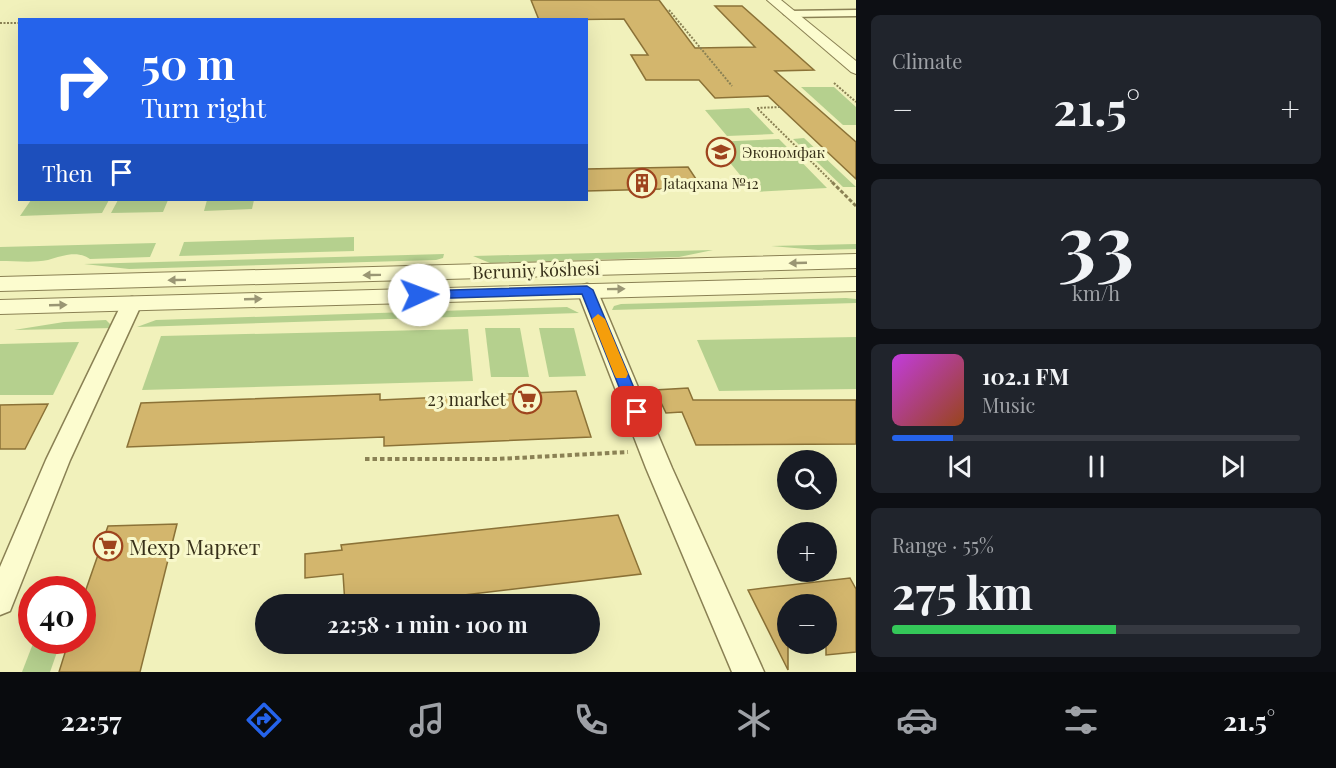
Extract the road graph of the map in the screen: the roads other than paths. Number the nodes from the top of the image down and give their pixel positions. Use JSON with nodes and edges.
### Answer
{"nodes":[{"id":1,"x":773,"y":0,"type":"edge"},
{"id":2,"x":856,"y":13,"type":"edge"},
{"id":3,"x":789,"y":14,"type":"junction"},
{"id":4,"x":856,"y":69,"type":"edge"},
{"id":5,"x":856,"y":261,"type":"edge"},
{"id":6,"x":0,"y":284,"type":"edge"},
{"id":7,"x":856,"y":284,"type":"edge"},
{"id":8,"x":587,"y":290,"type":"junction"},
{"id":9,"x":132,"y":303,"type":"junction"},
{"id":10,"x":0,"y":307,"type":"edge"},
{"id":11,"x":0,"y":602,"type":"edge"},
{"id":12,"x":748,"y":672,"type":"edge"}],
"edges":[{"from":1,"to":3,"type":"street"},
{"from":2,"to":3,"type":"street"},
{"from":3,"to":4,"type":"street"},
{"from":5,"to":6,"type":"street","name":"Beruniy kóshesi","one_way":true},
{"from":8,"to":7,"type":"street","name":"Beruniy kóshesi","one_way":true},
{"from":9,"to":8,"type":"street","name":"Beruniy kóshesi","one_way":true},
{"from":8,"to":12,"type":"street"},
{"from":10,"to":9,"type":"street","name":"Beruniy kóshesi","one_way":true},
{"from":9,"to":11,"type":"street"}]}
